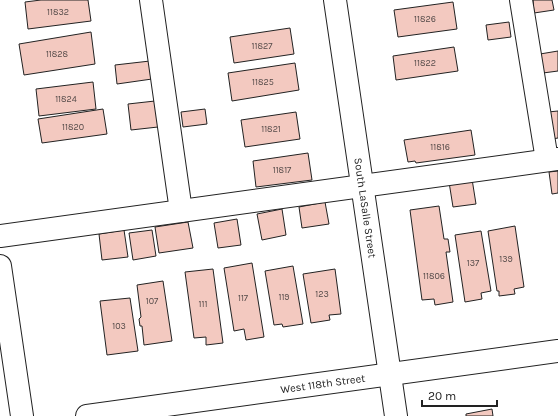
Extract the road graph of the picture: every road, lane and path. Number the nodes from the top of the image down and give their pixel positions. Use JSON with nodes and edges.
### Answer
{"nodes":[{"id":1,"x":151,"y":0,"type":"edge"},
{"id":2,"x":335,"y":0,"type":"edge"},
{"id":3,"x":521,"y":0,"type":"edge"},
{"id":4,"x":553,"y":159,"type":"edge"},
{"id":5,"x":362,"y":186,"type":"junction"},
{"id":6,"x":181,"y":211,"type":"junction"},
{"id":7,"x":0,"y":236,"type":"edge"},
{"id":8,"x":0,"y":266,"type":"edge"},
{"id":9,"x":558,"y":351,"type":"edge"},
{"id":10,"x":390,"y":374,"type":"junction"},
{"id":11,"x":22,"y":416,"type":"edge"},
{"id":12,"x":87,"y":416,"type":"edge"},
{"id":13,"x":396,"y":416,"type":"edge"}],
"edges":[{"from":1,"to":6,"type":"street"},
{"from":2,"to":5,"type":"street","name":"South LaSalle Street"},
{"from":3,"to":4,"type":"street"},
{"from":4,"to":5,"type":"street"},
{"from":5,"to":6,"type":"street"},
{"from":5,"to":10,"type":"street","name":"South LaSalle Street"},
{"from":6,"to":7,"type":"street"},
{"from":8,"to":11,"type":"street"},
{"from":9,"to":10,"type":"street","name":"West 118th Street"},
{"from":10,"to":12,"type":"street","name":"West 118th Street"},
{"from":10,"to":13,"type":"street","name":"South LaSalle Street"}]}
